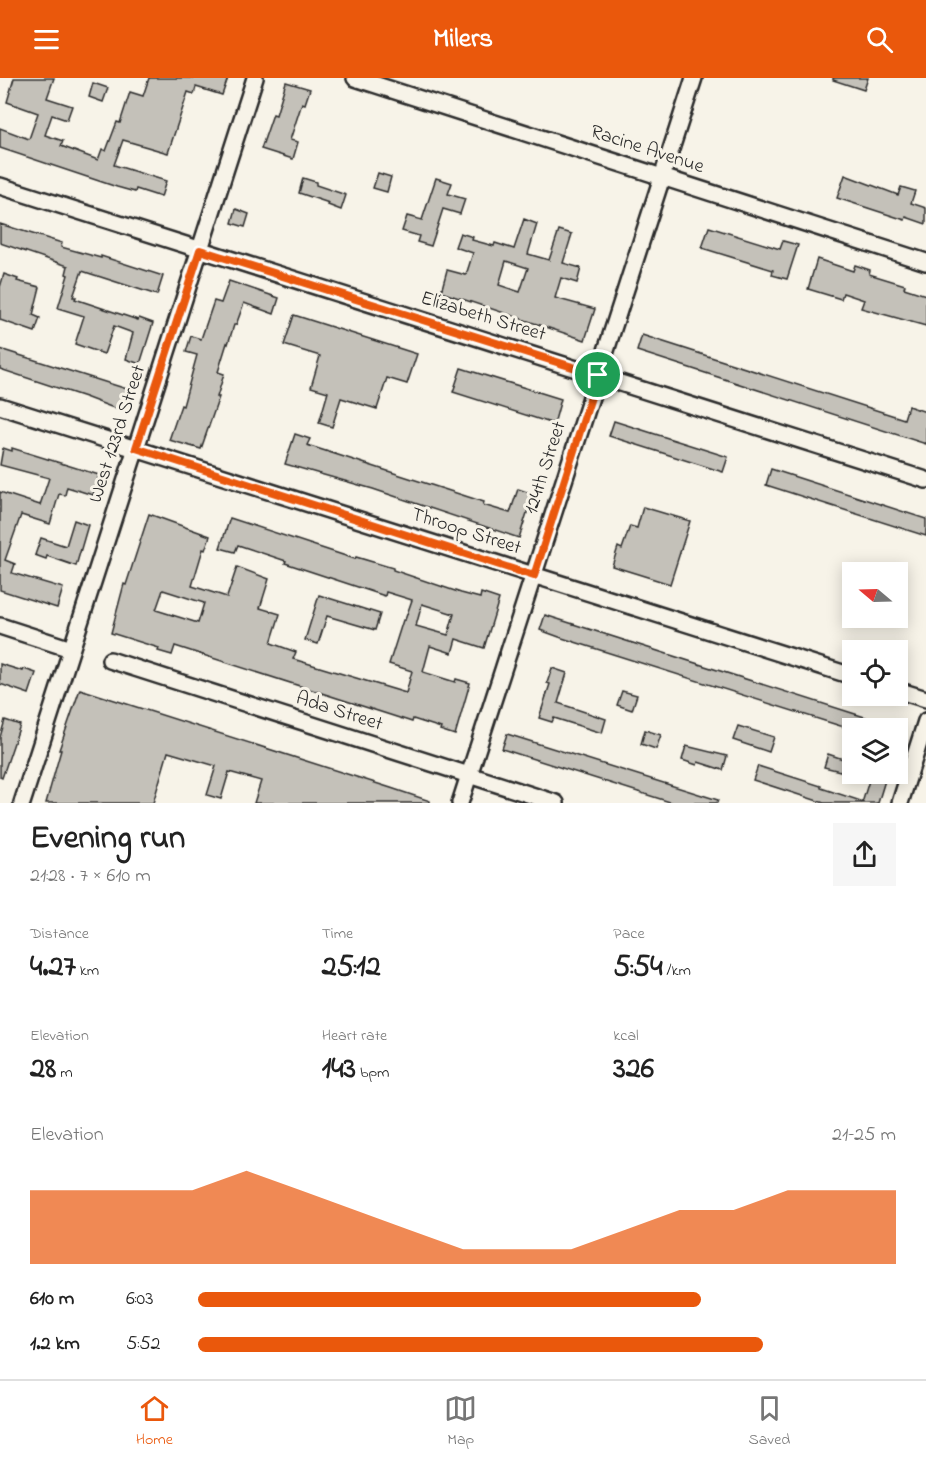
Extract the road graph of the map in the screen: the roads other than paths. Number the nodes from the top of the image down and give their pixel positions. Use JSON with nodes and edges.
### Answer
{"nodes":[{"id":1,"x":255,"y":78,"type":"edge"},
{"id":2,"x":355,"y":78,"type":"edge"},
{"id":3,"x":694,"y":78,"type":"edge"},
{"id":4,"x":662,"y":177,"type":"junction"},
{"id":5,"x":0,"y":186,"type":"edge"},
{"id":6,"x":200,"y":250,"type":"junction"},
{"id":7,"x":926,"y":262,"type":"edge"},
{"id":8,"x":598,"y":375,"type":"junction"},
{"id":9,"x":0,"y":406,"type":"edge"},
{"id":10,"x":136,"y":448,"type":"junction"},
{"id":11,"x":926,"y":480,"type":"edge"},
{"id":12,"x":534,"y":576,"type":"junction"},
{"id":13,"x":0,"y":626,"type":"edge"},
{"id":14,"x":71,"y":649,"type":"junction"},
{"id":15,"x":110,"y":660,"type":"dead end"},
{"id":16,"x":842,"y":673,"type":"edge"},
{"id":17,"x":908,"y":693,"type":"edge"},
{"id":18,"x":926,"y":699,"type":"edge"},
{"id":19,"x":926,"y":721,"type":"edge"},
{"id":20,"x":469,"y":776,"type":"junction"},
{"id":21,"x":22,"y":803,"type":"edge"},
{"id":22,"x":460,"y":803,"type":"edge"},
{"id":23,"x":556,"y":803,"type":"edge"},
{"id":24,"x":900,"y":803,"type":"edge"}],
"edges":[{"from":1,"to":6,"type":"street","name":"West 123rd Street"},
{"from":2,"to":4,"type":"street","name":"Racine Avenue"},
{"from":3,"to":4,"type":"street","name":"124th Street"},
{"from":4,"to":7,"type":"street","name":"Racine Avenue"},
{"from":4,"to":8,"type":"street","name":"124th Street"},
{"from":5,"to":6,"type":"street","name":"Elizabeth Street"},
{"from":6,"to":8,"type":"street","name":"Elizabeth Street"},
{"from":6,"to":10,"type":"street","name":"West 123rd Street"},
{"from":8,"to":11,"type":"street","name":"Elizabeth Street"},
{"from":8,"to":12,"type":"street","name":"124th Street"},
{"from":9,"to":10,"type":"street","name":"Throop Street"},
{"from":10,"to":12,"type":"street","name":"Throop Street"},
{"from":10,"to":14,"type":"street","name":"West 123rd Street"},
{"from":12,"to":16,"type":"street","name":"Throop Street"},
{"from":12,"to":20,"type":"street","name":"124th Street"},
{"from":13,"to":14,"type":"street"},
{"from":14,"to":21,"type":"street","name":"West 123rd Street"},
{"from":15,"to":20,"type":"street","name":"Ada Street"},
{"from":17,"to":18,"type":"street"},
{"from":19,"to":24,"type":"street"},
{"from":20,"to":22,"type":"street","name":"124th Street"},
{"from":20,"to":23,"type":"street","name":"Ada Street"}]}
